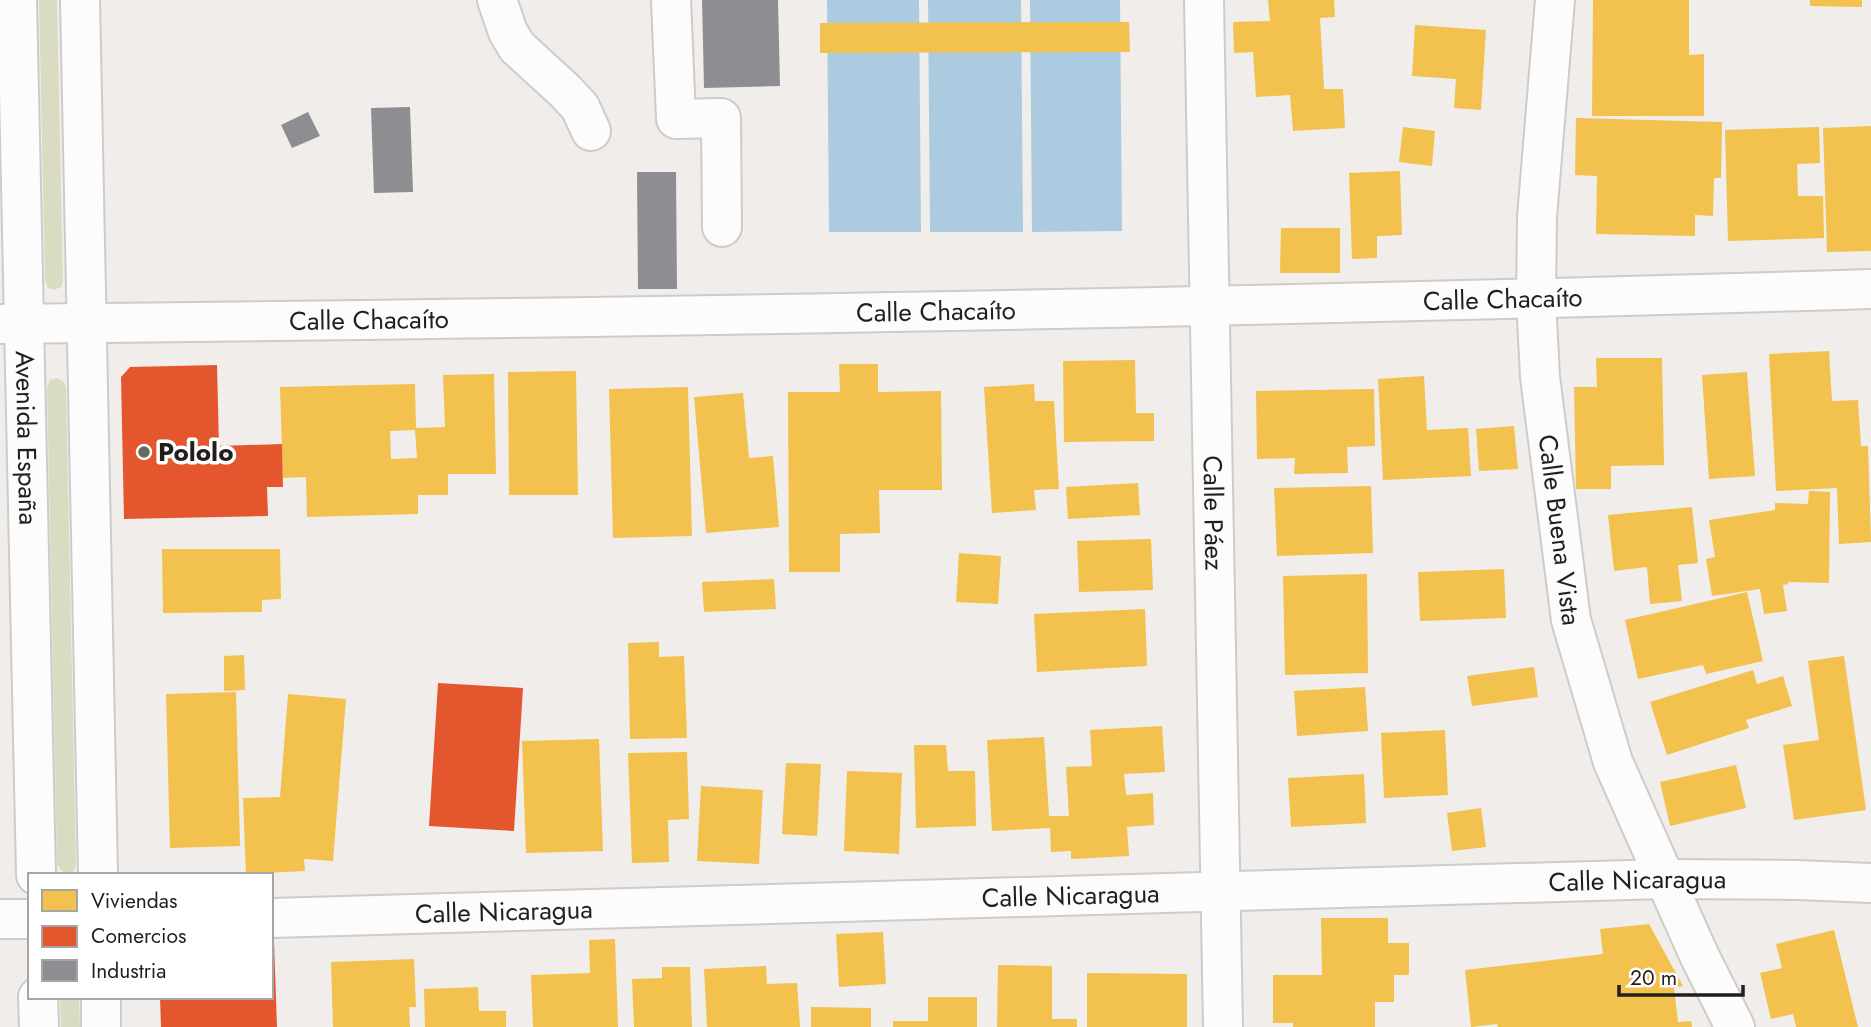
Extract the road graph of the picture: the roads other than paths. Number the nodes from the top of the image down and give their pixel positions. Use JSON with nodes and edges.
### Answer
{"nodes":[{"id":1,"x":17,"y":0,"type":"edge"},
{"id":2,"x":80,"y":0,"type":"edge"},
{"id":3,"x":497,"y":0,"type":"edge"},
{"id":4,"x":671,"y":0,"type":"edge"},
{"id":5,"x":1204,"y":0,"type":"edge"},
{"id":6,"x":1555,"y":0,"type":"edge"},
{"id":7,"x":591,"y":131,"type":"dead end"},
{"id":8,"x":722,"y":227,"type":"dead end"},
{"id":9,"x":1871,"y":289,"type":"edge"},
{"id":10,"x":1536,"y":299,"type":"junction"},
{"id":11,"x":1210,"y":305,"type":"junction"},
{"id":12,"x":86,"y":323,"type":"junction"},
{"id":13,"x":12,"y":324,"type":"edge"},
{"id":14,"x":36,"y":873,"type":"edge"},
{"id":15,"x":99,"y":873,"type":"edge"},
{"id":16,"x":1664,"y":878,"type":"junction"},
{"id":17,"x":1871,"y":883,"type":"edge"},
{"id":18,"x":1221,"y":891,"type":"junction"},
{"id":19,"x":273,"y":918,"type":"edge"},
{"id":20,"x":0,"y":919,"type":"edge"},
{"id":21,"x":28,"y":919,"type":"edge"},
{"id":22,"x":38,"y":999,"type":"edge"},
{"id":23,"x":101,"y":999,"type":"edge"},
{"id":24,"x":39,"y":1027,"type":"edge"},
{"id":25,"x":101,"y":1027,"type":"edge"},
{"id":26,"x":1223,"y":1027,"type":"edge"},
{"id":27,"x":1735,"y":1027,"type":"edge"}],
"edges":[{"from":1,"to":13,"type":"street","name":"Avenida España"},
{"from":2,"to":12,"type":"street"},
{"from":3,"to":7,"type":"street"},
{"from":4,"to":8,"type":"street"},
{"from":5,"to":11,"type":"street","name":"Calle Páez"},
{"from":6,"to":10,"type":"street","name":"Calle Buena Vista"},
{"from":9,"to":10,"type":"street","name":"Calle Chacaíto"},
{"from":10,"to":11,"type":"street","name":"Calle Chacaíto"},
{"from":10,"to":16,"type":"street","name":"Calle Buena Vista"},
{"from":11,"to":12,"type":"street","name":"Calle Chacaíto"},
{"from":11,"to":18,"type":"street","name":"Calle Páez"},
{"from":12,"to":13,"type":"street","name":"Calle Chacaíto"},
{"from":12,"to":15,"type":"street"},
{"from":13,"to":14,"type":"street","name":"Avenida España"},
{"from":16,"to":17,"type":"street","name":"Calle Nicaragua"},
{"from":16,"to":18,"type":"street","name":"Calle Nicaragua"},
{"from":16,"to":27,"type":"street","name":"Calle Buena Vista"},
{"from":18,"to":19,"type":"street","name":"Calle Nicaragua"},
{"from":18,"to":26,"type":"street","name":"Calle Páez"},
{"from":20,"to":21,"type":"street"},
{"from":22,"to":24,"type":"street"},
{"from":23,"to":25,"type":"street"}]}
